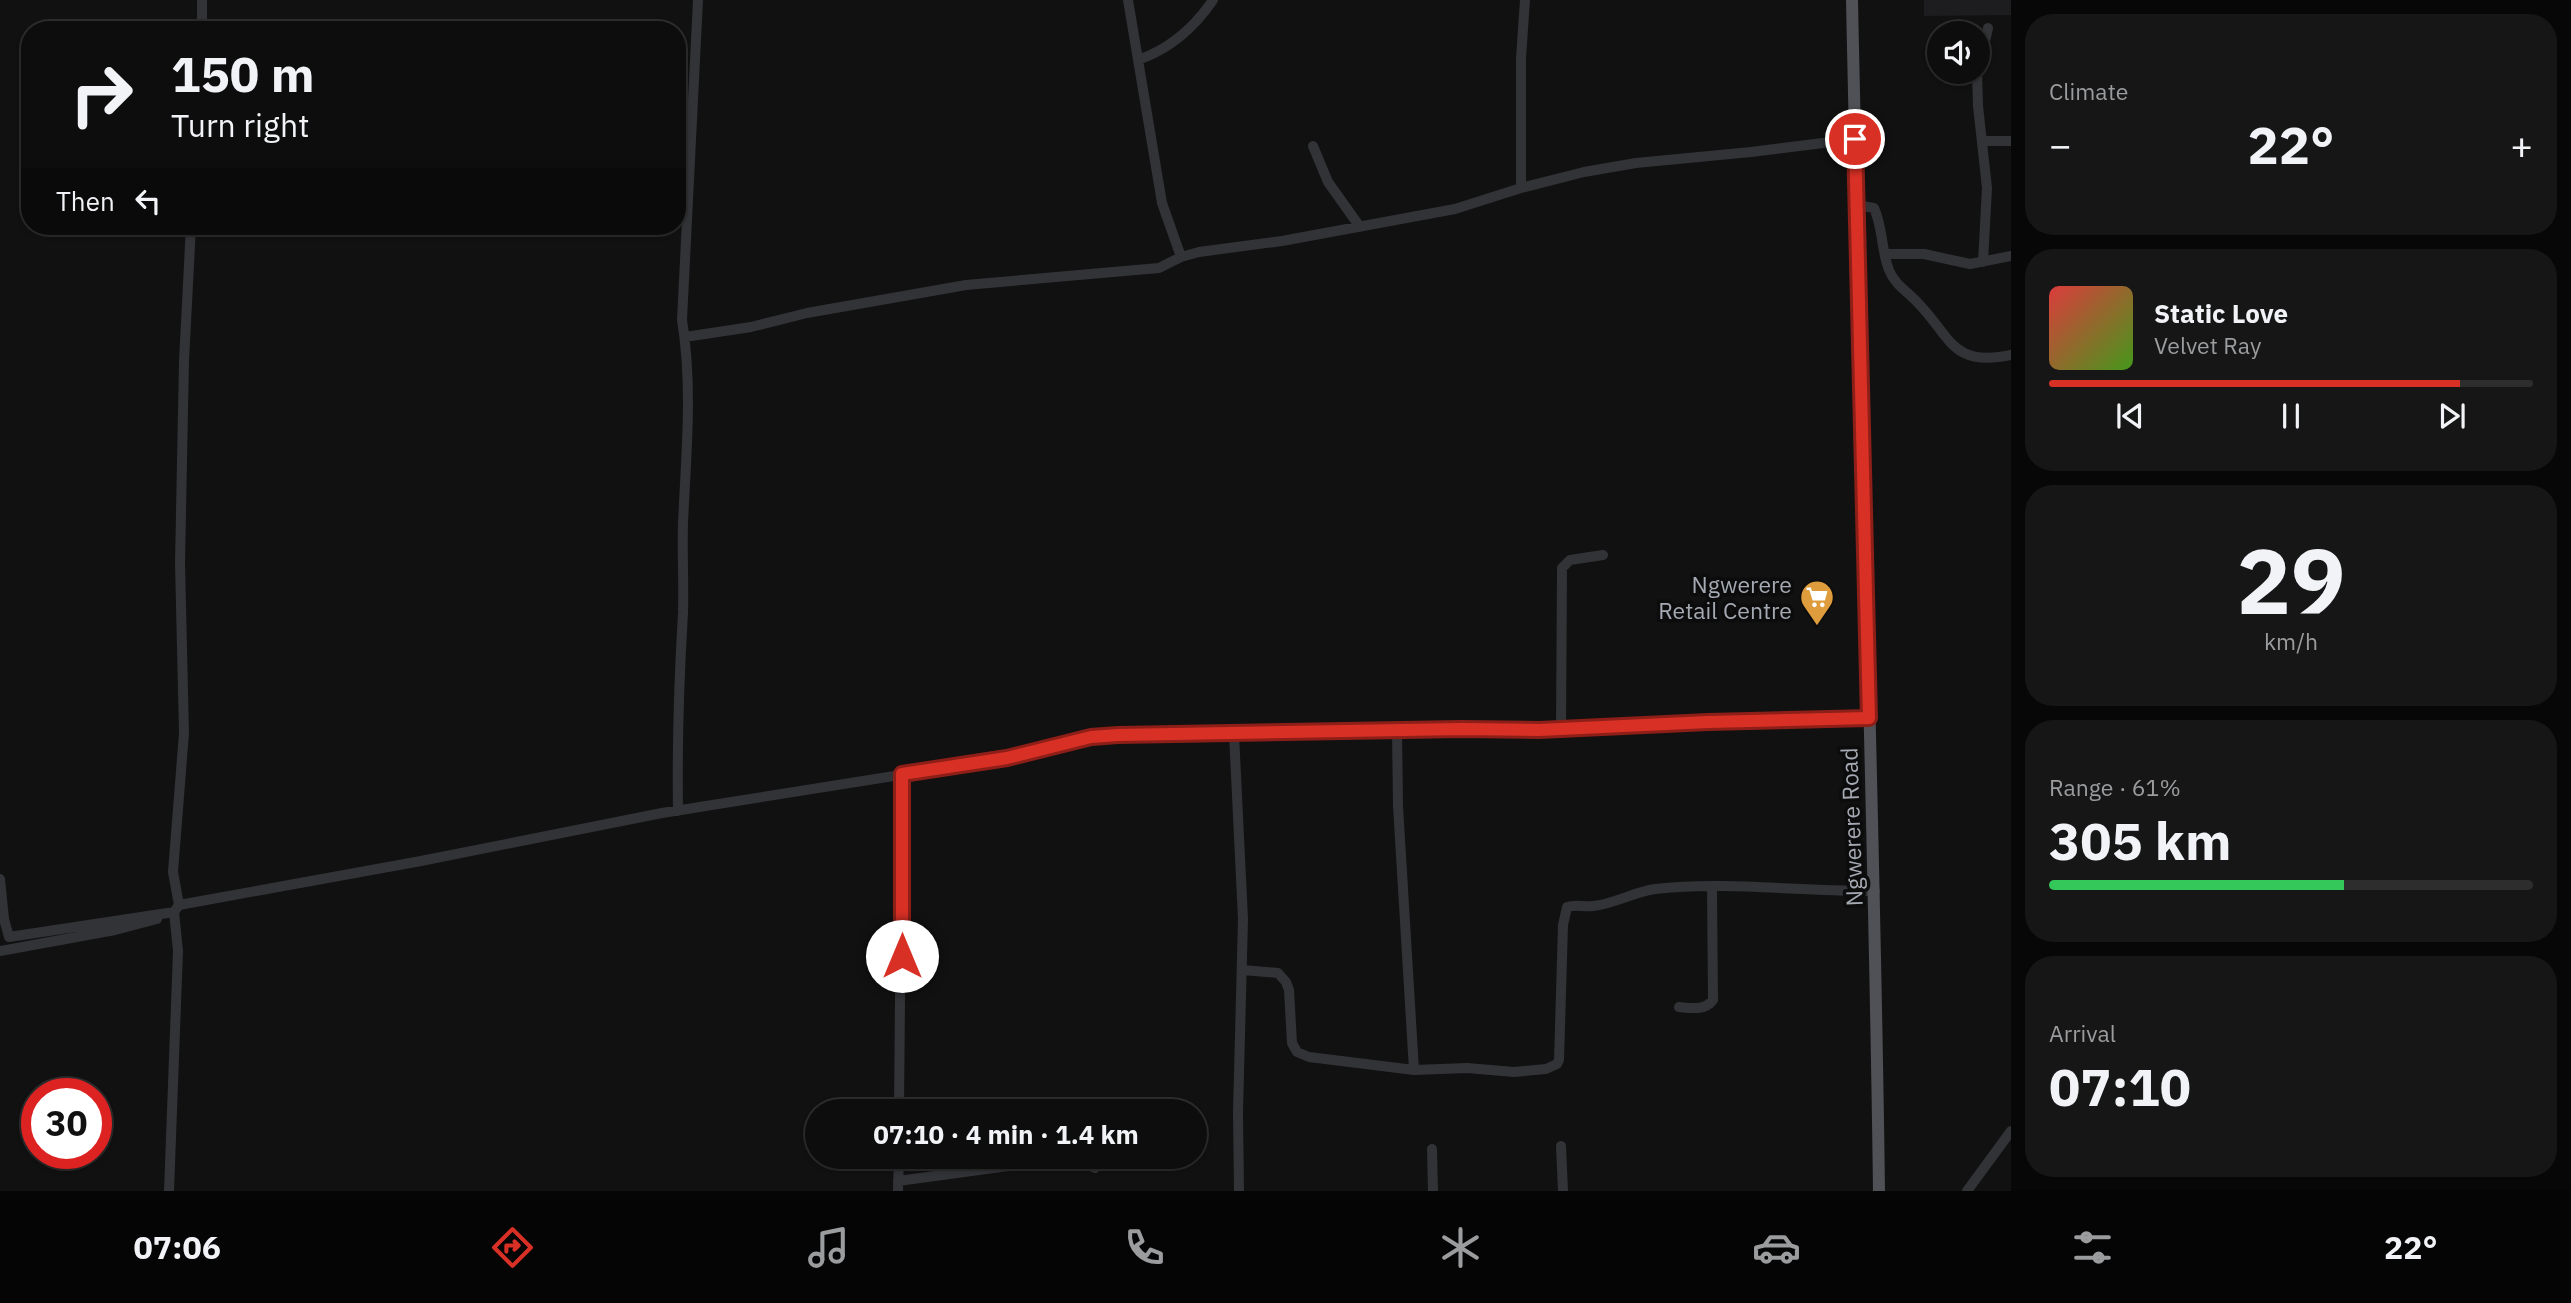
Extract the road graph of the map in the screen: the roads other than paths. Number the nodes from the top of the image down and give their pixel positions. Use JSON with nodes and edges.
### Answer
{"nodes":[{"id":1,"x":202,"y":0,"type":"edge"},
{"id":2,"x":698,"y":0,"type":"edge"},
{"id":3,"x":1128,"y":0,"type":"edge"},
{"id":4,"x":1213,"y":0,"type":"edge"},
{"id":5,"x":1525,"y":0,"type":"edge"},
{"id":6,"x":1852,"y":0,"type":"edge"},
{"id":7,"x":202,"y":21,"type":"edge"},
{"id":8,"x":1138,"y":60,"type":"junction"},
{"id":9,"x":1977,"y":84,"type":"edge"},
{"id":10,"x":1855,"y":139,"type":"junction"},
{"id":11,"x":1983,"y":141,"type":"junction"},
{"id":12,"x":2011,"y":141,"type":"edge"},
{"id":13,"x":1313,"y":146,"type":"dead end"},
{"id":14,"x":1521,"y":188,"type":"junction"},
{"id":15,"x":1857,"y":205,"type":"junction"},
{"id":16,"x":686,"y":223,"type":"edge"},
{"id":17,"x":1360,"y":227,"type":"junction"},
{"id":18,"x":191,"y":235,"type":"edge"},
{"id":19,"x":685,"y":235,"type":"edge"},
{"id":20,"x":1885,"y":254,"type":"junction"},
{"id":21,"x":2011,"y":256,"type":"edge"},
{"id":22,"x":1181,"y":257,"type":"junction"},
{"id":23,"x":1983,"y":262,"type":"junction"},
{"id":24,"x":685,"y":337,"type":"junction"},
{"id":25,"x":2011,"y":355,"type":"edge"},
{"id":26,"x":1603,"y":555,"type":"dead end"},
{"id":27,"x":1869,"y":718,"type":"junction"},
{"id":28,"x":1562,"y":729,"type":"junction"},
{"id":29,"x":1397,"y":730,"type":"junction"},
{"id":30,"x":1234,"y":734,"type":"junction"},
{"id":31,"x":902,"y":774,"type":"junction"},
{"id":32,"x":678,"y":811,"type":"junction"},
{"id":33,"x":0,"y":879,"type":"edge"},
{"id":34,"x":1709,"y":887,"type":"junction"},
{"id":35,"x":1875,"y":891,"type":"junction"},
{"id":36,"x":176,"y":909,"type":"junction"},
{"id":37,"x":0,"y":951,"type":"edge"},
{"id":38,"x":1242,"y":970,"type":"junction"},
{"id":39,"x":1679,"y":1007,"type":"dead end"},
{"id":40,"x":1414,"y":1070,"type":"junction"},
{"id":41,"x":899,"y":1099,"type":"edge"},
{"id":42,"x":2011,"y":1131,"type":"edge"},
{"id":43,"x":1561,"y":1146,"type":"dead end"},
{"id":44,"x":1432,"y":1149,"type":"dead end"},
{"id":45,"x":999,"y":1169,"type":"edge"},
{"id":46,"x":898,"y":1186,"type":"edge"},
{"id":47,"x":169,"y":1191,"type":"edge"},
{"id":48,"x":1240,"y":1191,"type":"edge"},
{"id":49,"x":1433,"y":1191,"type":"edge"},
{"id":50,"x":1563,"y":1191,"type":"edge"},
{"id":51,"x":1879,"y":1191,"type":"edge"},
{"id":52,"x":1967,"y":1191,"type":"edge"}],
"edges":[{"from":1,"to":7,"type":"street"},
{"from":2,"to":16,"type":"street"},
{"from":3,"to":8,"type":"street"},
{"from":4,"to":8,"type":"street"},
{"from":5,"to":14,"type":"street"},
{"from":6,"to":10,"type":"main road","name":"Ngwerere Road"},
{"from":8,"to":22,"type":"street"},
{"from":9,"to":11,"type":"street"},
{"from":10,"to":14,"type":"street"},
{"from":10,"to":15,"type":"main road","name":"Ngwerere Road"},
{"from":11,"to":12,"type":"street"},
{"from":11,"to":23,"type":"street"},
{"from":13,"to":17,"type":"street"},
{"from":14,"to":17,"type":"street"},
{"from":15,"to":20,"type":"street"},
{"from":15,"to":27,"type":"main road","name":"Ngwerere Road"},
{"from":17,"to":22,"type":"street"},
{"from":18,"to":36,"type":"street"},
{"from":19,"to":24,"type":"street"},
{"from":20,"to":23,"type":"street"},
{"from":20,"to":25,"type":"street"},
{"from":21,"to":23,"type":"street"},
{"from":22,"to":24,"type":"street"},
{"from":24,"to":32,"type":"street"},
{"from":26,"to":28,"type":"street"},
{"from":27,"to":28,"type":"street"},
{"from":27,"to":35,"type":"main road","name":"Ngwerere Road"},
{"from":28,"to":29,"type":"street"},
{"from":29,"to":30,"type":"street"},
{"from":29,"to":40,"type":"street"},
{"from":30,"to":31,"type":"street"},
{"from":30,"to":38,"type":"street"},
{"from":31,"to":32,"type":"street"},
{"from":31,"to":41,"type":"street"},
{"from":32,"to":36,"type":"street"},
{"from":33,"to":36,"type":"street"},
{"from":34,"to":35,"type":"street"},
{"from":34,"to":39,"type":"street"},
{"from":34,"to":40,"type":"street"},
{"from":35,"to":51,"type":"main road","name":"Ngwerere Road"},
{"from":36,"to":37,"type":"street"},
{"from":36,"to":47,"type":"street"},
{"from":38,"to":40,"type":"street"},
{"from":38,"to":48,"type":"street"},
{"from":42,"to":52,"type":"street"},
{"from":43,"to":50,"type":"street"},
{"from":44,"to":49,"type":"street"},
{"from":45,"to":46,"type":"street"}]}
